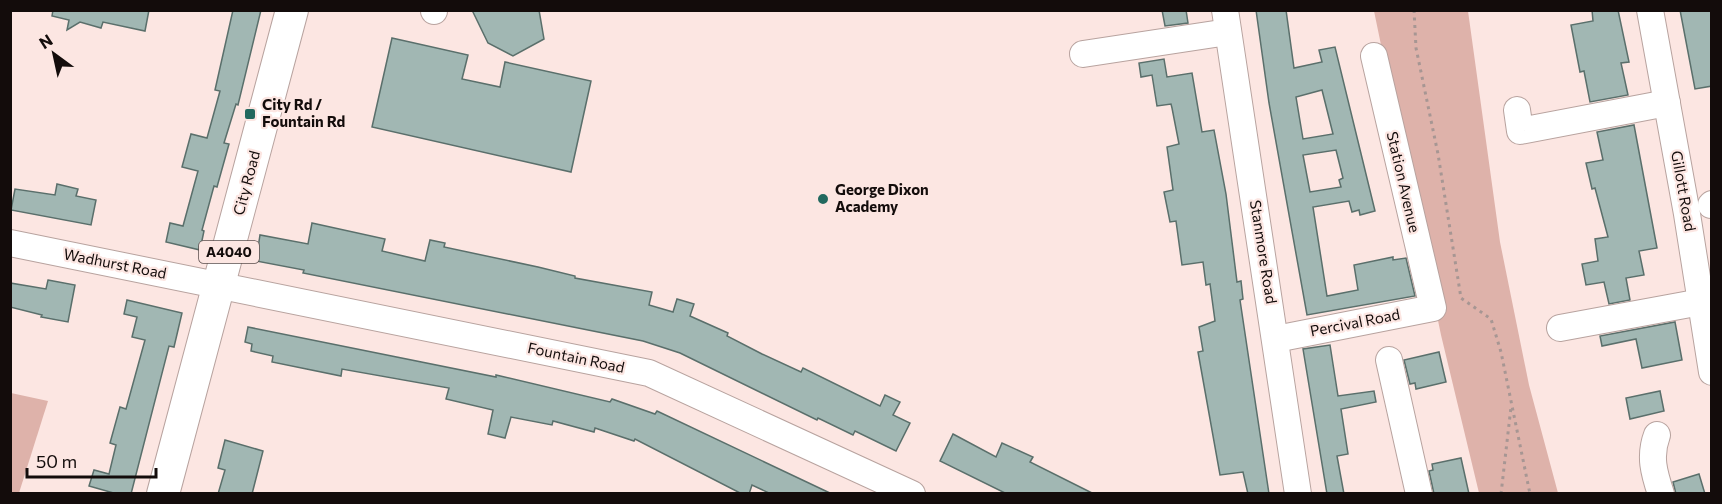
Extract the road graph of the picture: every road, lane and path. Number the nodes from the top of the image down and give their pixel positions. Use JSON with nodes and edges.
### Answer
{"nodes":[{"id":1,"x":292,"y":10,"type":"edge"},
{"id":2,"x":1414,"y":10,"type":"edge"},
{"id":3,"x":1650,"y":10,"type":"edge"},
{"id":4,"x":1227,"y":21,"type":"edge"},
{"id":5,"x":1083,"y":54,"type":"dead end"},
{"id":6,"x":1374,"y":56,"type":"dead end"},
{"id":7,"x":1667,"y":103,"type":"junction"},
{"id":8,"x":1516,"y":110,"type":"dead end"},
{"id":9,"x":10,"y":243,"type":"edge"},
{"id":10,"x":220,"y":286,"type":"junction"},
{"id":11,"x":1701,"y":302,"type":"junction"},
{"id":12,"x":1433,"y":308,"type":"joint"},
{"id":13,"x":1560,"y":328,"type":"dead end"},
{"id":14,"x":1276,"y":339,"type":"junction"},
{"id":15,"x":1389,"y":360,"type":"dead end"},
{"id":16,"x":1712,"y":372,"type":"edge"},
{"id":17,"x":1512,"y":402,"type":"junction"},
{"id":18,"x":1657,"y":435,"type":"dead end"},
{"id":19,"x":163,"y":494,"type":"edge"},
{"id":20,"x":912,"y":494,"type":"edge"},
{"id":21,"x":1298,"y":494,"type":"edge"},
{"id":22,"x":1419,"y":494,"type":"edge"},
{"id":23,"x":1501,"y":494,"type":"edge"},
{"id":24,"x":1530,"y":494,"type":"edge"},
{"id":25,"x":1661,"y":494,"type":"edge"}],
"edges":[{"from":1,"to":10,"type":"main road","name":"City Road","number":"A4040"},
{"from":2,"to":17,"type":"path"},
{"from":3,"to":7,"type":"street","name":"Gillott Road"},
{"from":4,"to":5,"type":"street"},
{"from":4,"to":14,"type":"street","name":"Stanmore Road"},
{"from":6,"to":12,"type":"street","name":"Station Avenue"},
{"from":7,"to":8,"type":"street"},
{"from":7,"to":11,"type":"street","name":"Gillott Road"},
{"from":9,"to":10,"type":"street","name":"Wadhurst Road"},
{"from":10,"to":19,"type":"main road","name":"City Road","number":"A4040"},
{"from":10,"to":20,"type":"street","name":"Fountain Road"},
{"from":11,"to":13,"type":"street"},
{"from":11,"to":16,"type":"street","name":"Gillott Road"},
{"from":12,"to":14,"type":"street","name":"Percival Road"},
{"from":14,"to":21,"type":"street","name":"Stanmore Road"},
{"from":15,"to":22,"type":"street"},
{"from":17,"to":23,"type":"path"},
{"from":17,"to":24,"type":"path"},
{"from":18,"to":25,"type":"street"}]}
